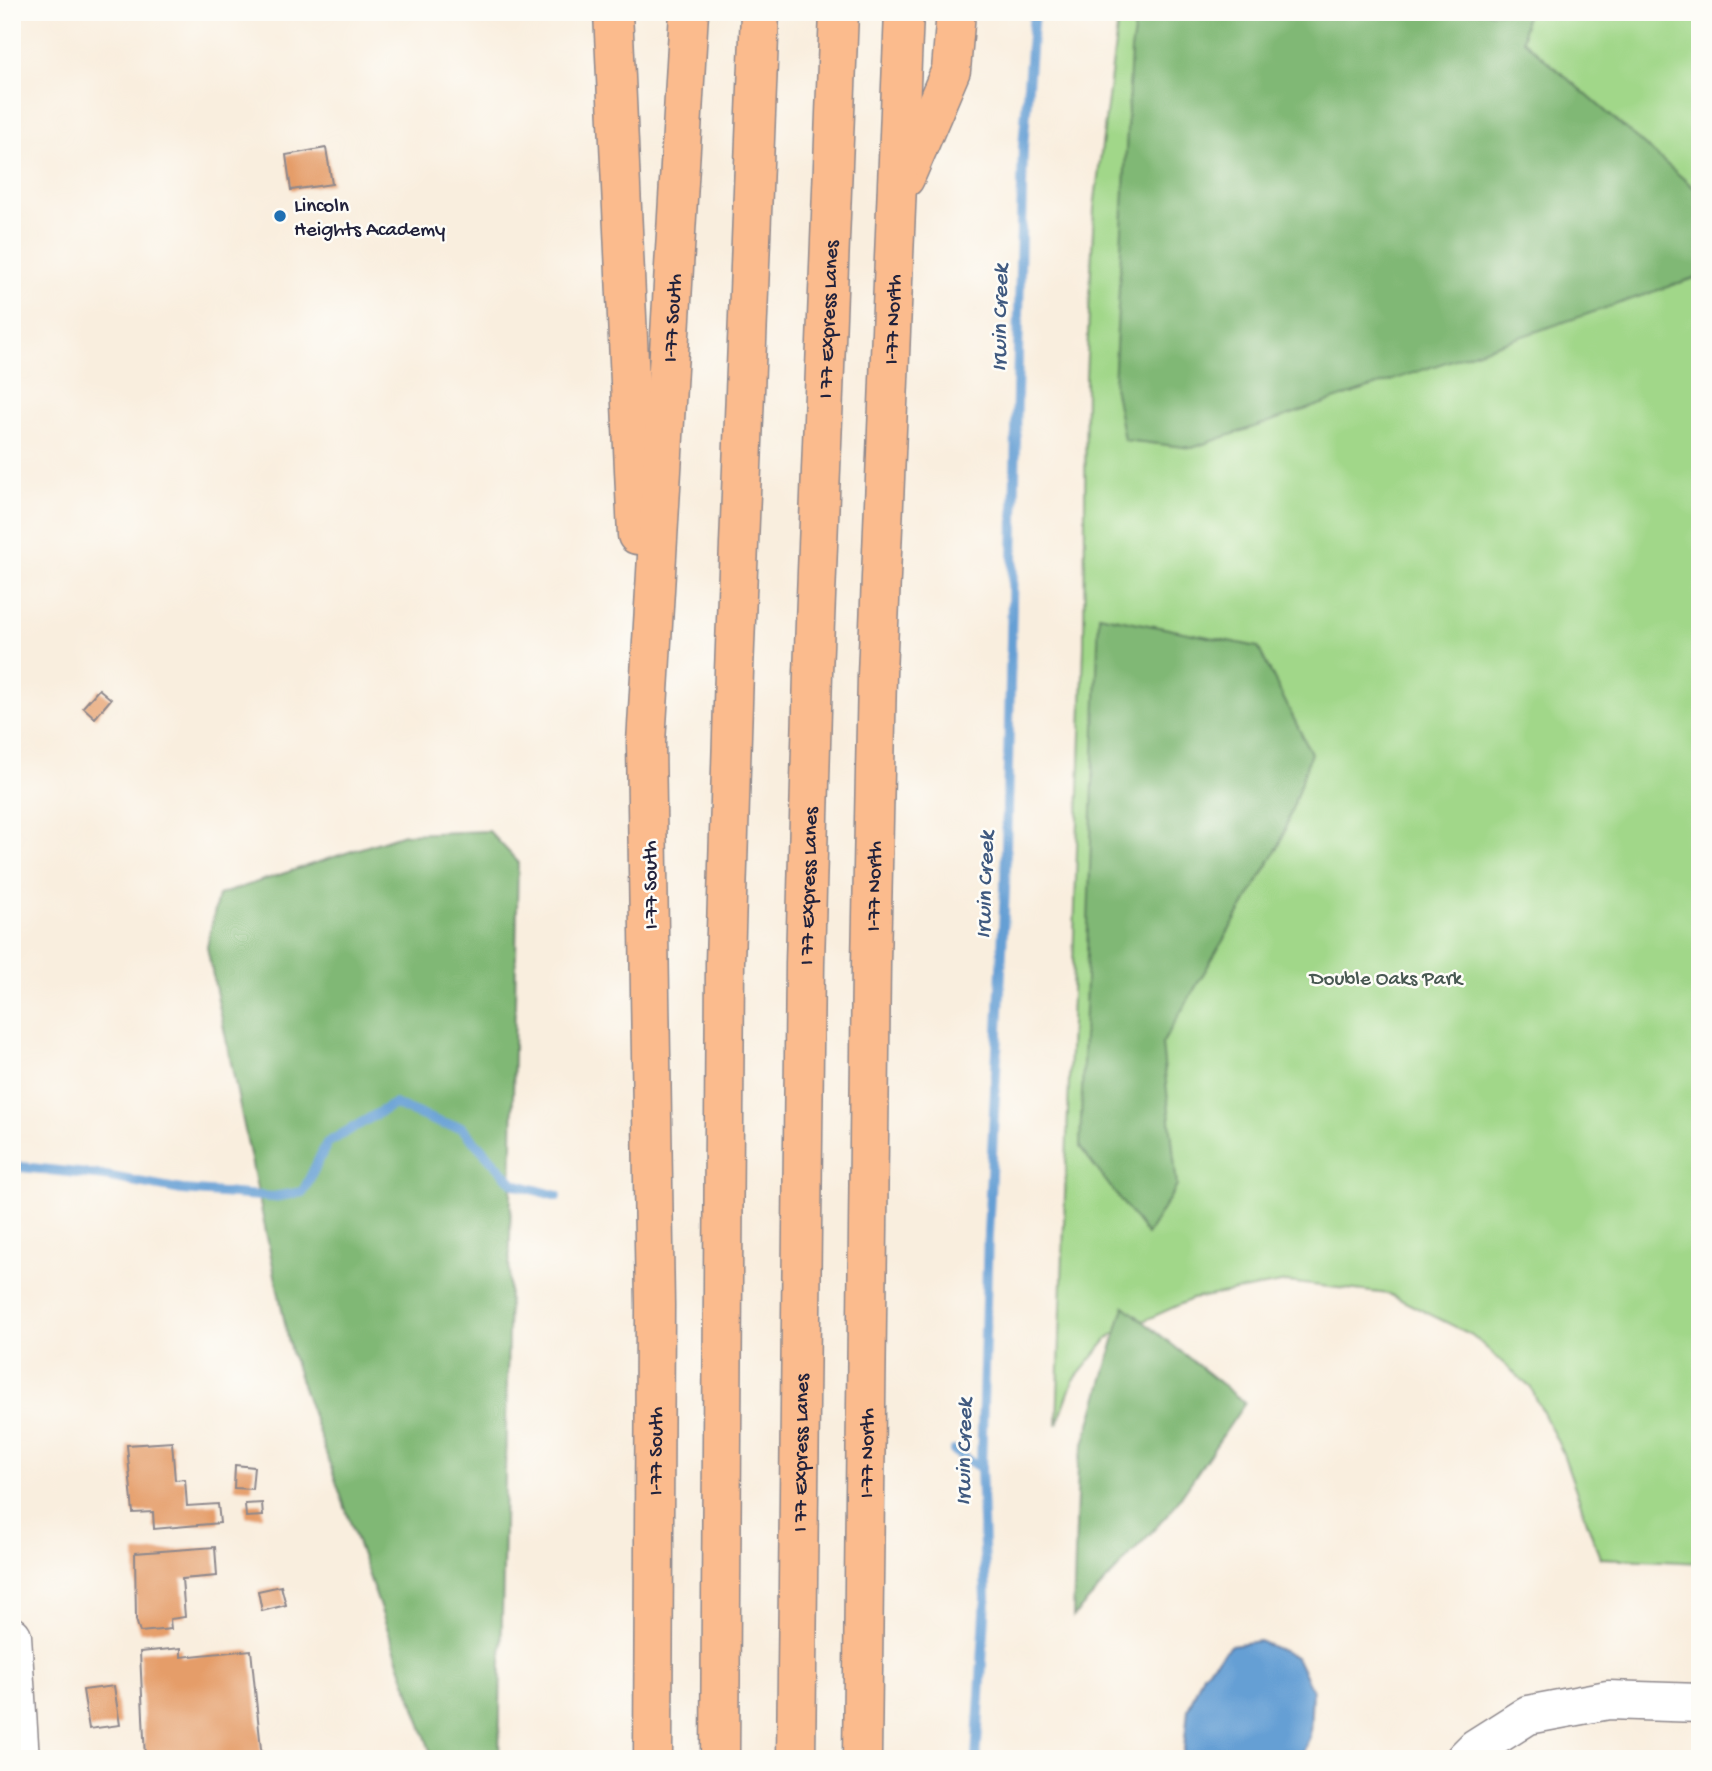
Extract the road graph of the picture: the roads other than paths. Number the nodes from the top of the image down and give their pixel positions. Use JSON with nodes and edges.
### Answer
{"nodes":[{"id":1,"x":613,"y":12,"type":"edge"},
{"id":2,"x":689,"y":12,"type":"edge"},
{"id":3,"x":760,"y":12,"type":"edge"},
{"id":4,"x":839,"y":12,"type":"edge"},
{"id":5,"x":904,"y":12,"type":"edge"},
{"id":6,"x":957,"y":12,"type":"edge"},
{"id":7,"x":895,"y":202,"type":"junction"},
{"id":8,"x":646,"y":743,"type":"junction"},
{"id":9,"x":12,"y":1636,"type":"edge"},
{"id":10,"x":1700,"y":1703,"type":"edge"},
{"id":11,"x":20,"y":1759,"type":"edge"},
{"id":12,"x":653,"y":1759,"type":"edge"},
{"id":13,"x":720,"y":1759,"type":"edge"},
{"id":14,"x":796,"y":1759,"type":"edge"},
{"id":15,"x":862,"y":1759,"type":"edge"},
{"id":16,"x":1465,"y":1759,"type":"edge"}],
"edges":[{"from":1,"to":8,"type":"highway"},
{"from":2,"to":8,"type":"highway","name":"I-77 South"},
{"from":3,"to":13,"type":"highway"},
{"from":4,"to":14,"type":"highway","name":"I 77 Express Lanes"},
{"from":5,"to":7,"type":"highway","name":"I-77 North"},
{"from":6,"to":7,"type":"highway"},
{"from":7,"to":15,"type":"highway","name":"I-77 North"},
{"from":8,"to":12,"type":"highway","name":"I-77 South"},
{"from":9,"to":11,"type":"street"},
{"from":10,"to":16,"type":"street"}]}
